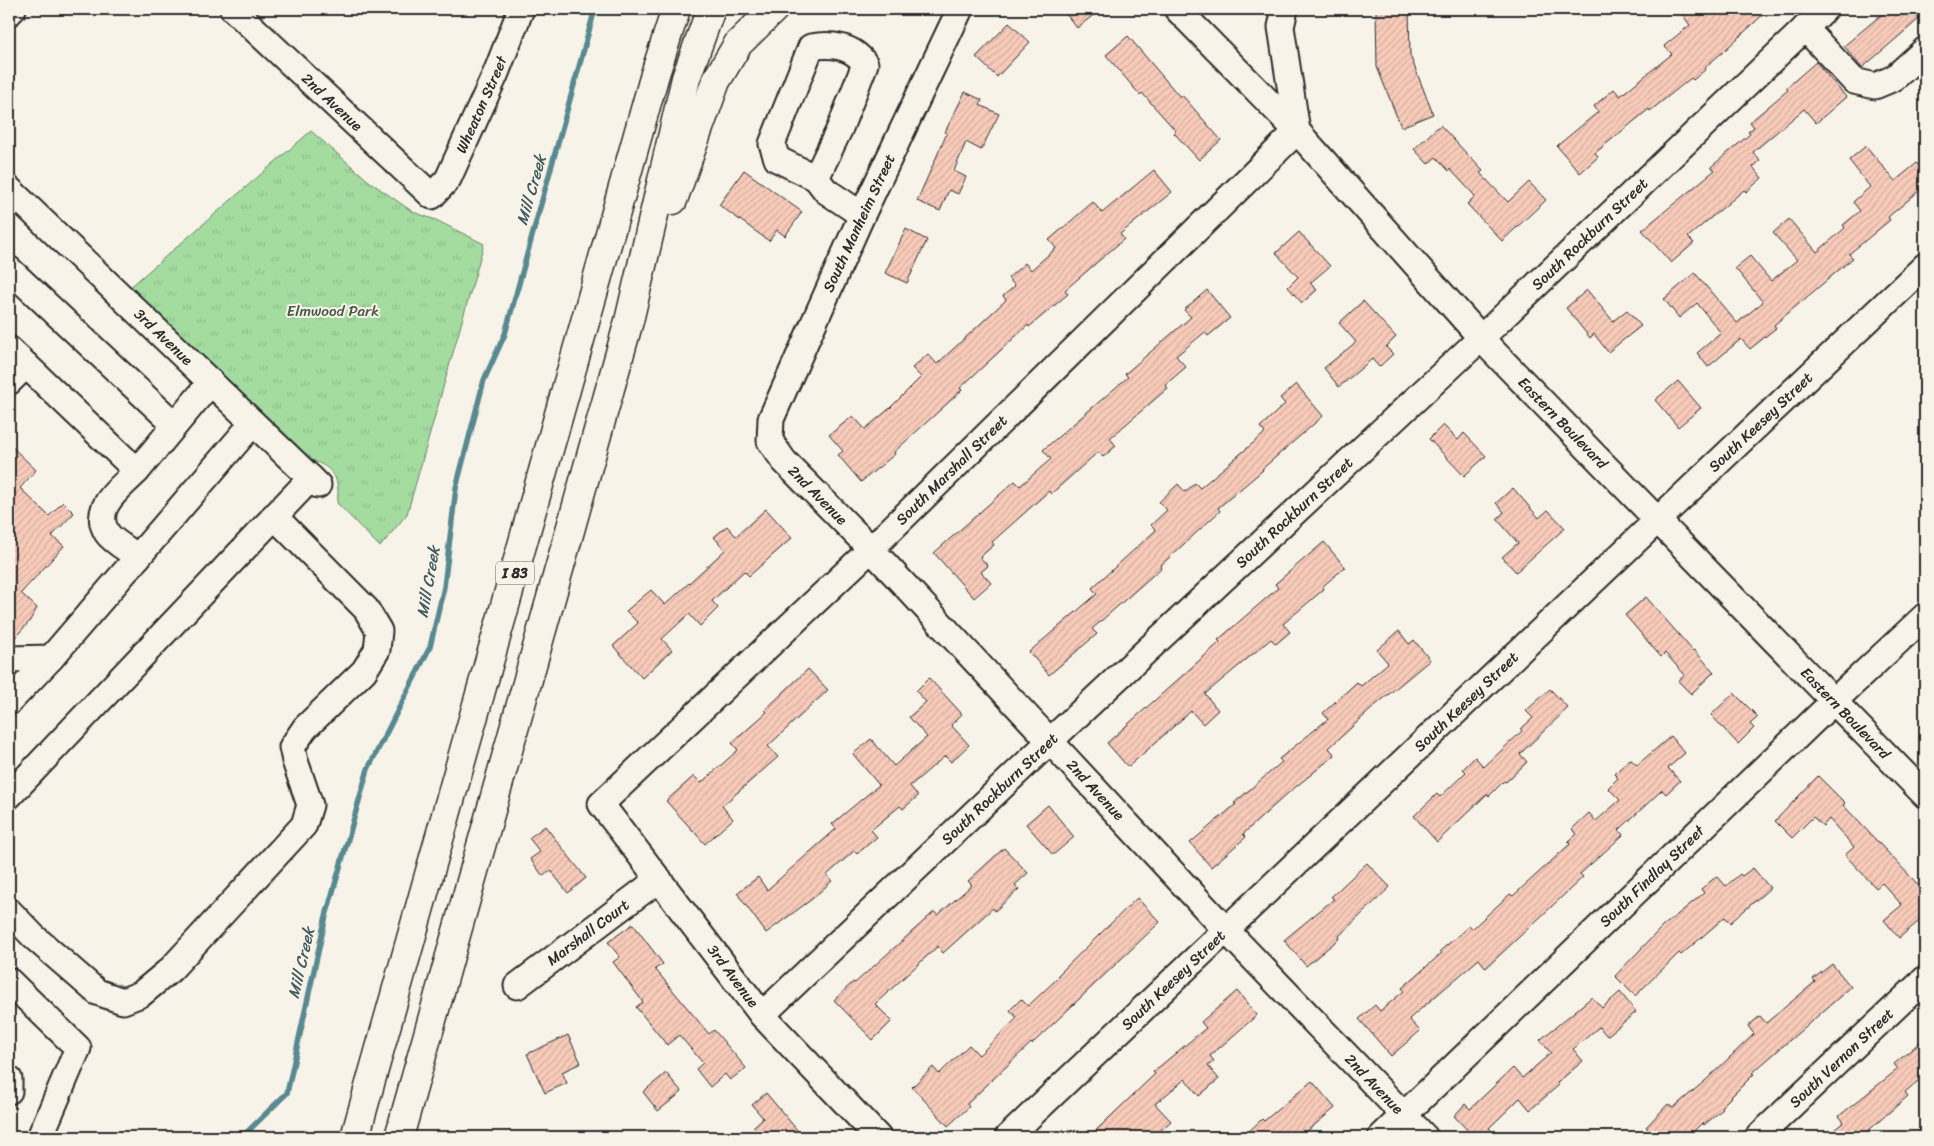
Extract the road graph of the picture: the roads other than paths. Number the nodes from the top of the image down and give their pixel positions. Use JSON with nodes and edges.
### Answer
{"nodes":[{"id":1,"x":13,"y":9,"type":"edge"},
{"id":2,"x":233,"y":9,"type":"edge"},
{"id":3,"x":521,"y":9,"type":"edge"},
{"id":4,"x":676,"y":9,"type":"edge"},
{"id":5,"x":711,"y":9,"type":"edge"},
{"id":6,"x":774,"y":9,"type":"edge"},
{"id":7,"x":960,"y":9,"type":"edge"},
{"id":8,"x":1176,"y":9,"type":"edge"},
{"id":9,"x":1285,"y":9,"type":"edge"},
{"id":10,"x":9,"y":13,"type":"edge"},
{"id":11,"x":1811,"y":16,"type":"edge"},
{"id":12,"x":1925,"y":50,"type":"edge"},
{"id":13,"x":1297,"y":131,"type":"junction"},
{"id":14,"x":816,"y":178,"type":"junction"},
{"id":15,"x":9,"y":189,"type":"edge"},
{"id":16,"x":432,"y":196,"type":"joint"},
{"id":17,"x":862,"y":215,"type":"junction"},
{"id":18,"x":1925,"y":266,"type":"edge"},
{"id":19,"x":9,"y":269,"type":"edge"},
{"id":20,"x":629,"y":321,"type":"junction"},
{"id":21,"x":1481,"y":338,"type":"junction"},
{"id":22,"x":17,"y":357,"type":"edge"},
{"id":23,"x":9,"y":382,"type":"edge"},
{"id":24,"x":211,"y":382,"type":"junction"},
{"id":25,"x":253,"y":423,"type":"junction"},
{"id":26,"x":175,"y":425,"type":"junction"},
{"id":27,"x":770,"y":441,"type":"joint"},
{"id":28,"x":137,"y":471,"type":"junction"},
{"id":29,"x":274,"y":516,"type":"junction"},
{"id":30,"x":1658,"y":519,"type":"junction"},
{"id":31,"x":870,"y":549,"type":"junction"},
{"id":32,"x":138,"y":557,"type":"junction"},
{"id":33,"x":1925,"y":616,"type":"edge"},
{"id":34,"x":51,"y":658,"type":"junction"},
{"id":35,"x":9,"y":659,"type":"edge"},
{"id":36,"x":1834,"y":701,"type":"junction"},
{"id":37,"x":9,"y":702,"type":"edge"},
{"id":38,"x":1050,"y":741,"type":"junction"},
{"id":39,"x":1925,"y":795,"type":"edge"},
{"id":40,"x":9,"y":796,"type":"edge"},
{"id":41,"x":601,"y":804,"type":"joint"},
{"id":42,"x":659,"y":879,"type":"junction"},
{"id":43,"x":9,"y":910,"type":"edge"},
{"id":44,"x":1226,"y":930,"type":"junction"},
{"id":45,"x":1925,"y":979,"type":"edge"},
{"id":46,"x":9,"y":981,"type":"edge"},
{"id":47,"x":517,"y":986,"type":"dead end"},
{"id":48,"x":762,"y":1015,"type":"junction"},
{"id":49,"x":9,"y":1079,"type":"edge"},
{"id":50,"x":9,"y":1091,"type":"edge"},
{"id":51,"x":1404,"y":1115,"type":"junction"},
{"id":52,"x":40,"y":1137,"type":"edge"},
{"id":53,"x":355,"y":1137,"type":"edge"},
{"id":54,"x":399,"y":1137,"type":"edge"},
{"id":55,"x":878,"y":1137,"type":"edge"},
{"id":56,"x":1008,"y":1137,"type":"edge"},
{"id":57,"x":1381,"y":1137,"type":"edge"},
{"id":58,"x":1425,"y":1137,"type":"edge"},
{"id":59,"x":1758,"y":1137,"type":"edge"}],
"edges":[{"from":1,"to":10,"type":"street"},
{"from":2,"to":16,"type":"street","name":"2nd Avenue"},
{"from":3,"to":16,"type":"street","name":"Wheaton Street"},
{"from":4,"to":53,"type":"highway","number":"I 83"},
{"from":5,"to":20,"type":"highway","number":"I 83"},
{"from":6,"to":20,"type":"highway"},
{"from":7,"to":17,"type":"street","name":"South Manheim Street"},
{"from":8,"to":13,"type":"street"},
{"from":9,"to":13,"type":"street"},
{"from":11,"to":12,"type":"street"},
{"from":11,"to":21,"type":"street","name":"South Rockburn Street"},
{"from":13,"to":21,"type":"street","name":"Eastern Boulevard"},
{"from":13,"to":31,"type":"street","name":"South Marshall Street"},
{"from":14,"to":14,"type":"street"},
{"from":14,"to":17,"type":"street"},
{"from":15,"to":24,"type":"street","name":"3rd Avenue"},
{"from":17,"to":27,"type":"street","name":"South Manheim Street"},
{"from":18,"to":30,"type":"street","name":"South Keesey Street"},
{"from":19,"to":26,"type":"street"},
{"from":20,"to":54,"type":"highway","number":"I 83"},
{"from":21,"to":30,"type":"street","name":"Eastern Boulevard"},
{"from":21,"to":38,"type":"street","name":"South Rockburn Street"},
{"from":22,"to":23,"type":"street"},
{"from":22,"to":28,"type":"street"},
{"from":24,"to":25,"type":"street","name":"3rd Avenue"},
{"from":24,"to":26,"type":"street"},
{"from":25,"to":29,"type":"street","name":"3rd Avenue"},
{"from":25,"to":32,"type":"street"},
{"from":26,"to":28,"type":"street"},
{"from":27,"to":31,"type":"street","name":"2nd Avenue"},
{"from":28,"to":32,"type":"street"},
{"from":29,"to":40,"type":"street"},
{"from":29,"to":43,"type":"street"},
{"from":30,"to":36,"type":"street","name":"Eastern Boulevard"},
{"from":30,"to":44,"type":"street","name":"South Keesey Street"},
{"from":31,"to":38,"type":"street","name":"2nd Avenue"},
{"from":31,"to":41,"type":"street","name":"South Marshall Street"},
{"from":32,"to":34,"type":"street"},
{"from":33,"to":36,"type":"street","name":"South Findlay Street"},
{"from":34,"to":35,"type":"street"},
{"from":34,"to":37,"type":"street"},
{"from":36,"to":39,"type":"street","name":"Eastern Boulevard"},
{"from":36,"to":51,"type":"street","name":"South Findlay Street"},
{"from":38,"to":44,"type":"street","name":"2nd Avenue"},
{"from":38,"to":48,"type":"street","name":"South Rockburn Street"},
{"from":41,"to":42,"type":"street","name":"3rd Avenue"},
{"from":42,"to":47,"type":"street","name":"Marshall Court"},
{"from":42,"to":48,"type":"street","name":"3rd Avenue"},
{"from":44,"to":51,"type":"street","name":"2nd Avenue"},
{"from":44,"to":56,"type":"street","name":"South Keesey Street"},
{"from":45,"to":59,"type":"street","name":"South Vernon Street"},
{"from":46,"to":52,"type":"street"},
{"from":48,"to":55,"type":"street","name":"3rd Avenue"},
{"from":49,"to":50,"type":"street"},
{"from":51,"to":57,"type":"street","name":"South Findlay Street"},
{"from":51,"to":58,"type":"street","name":"2nd Avenue"}]}
